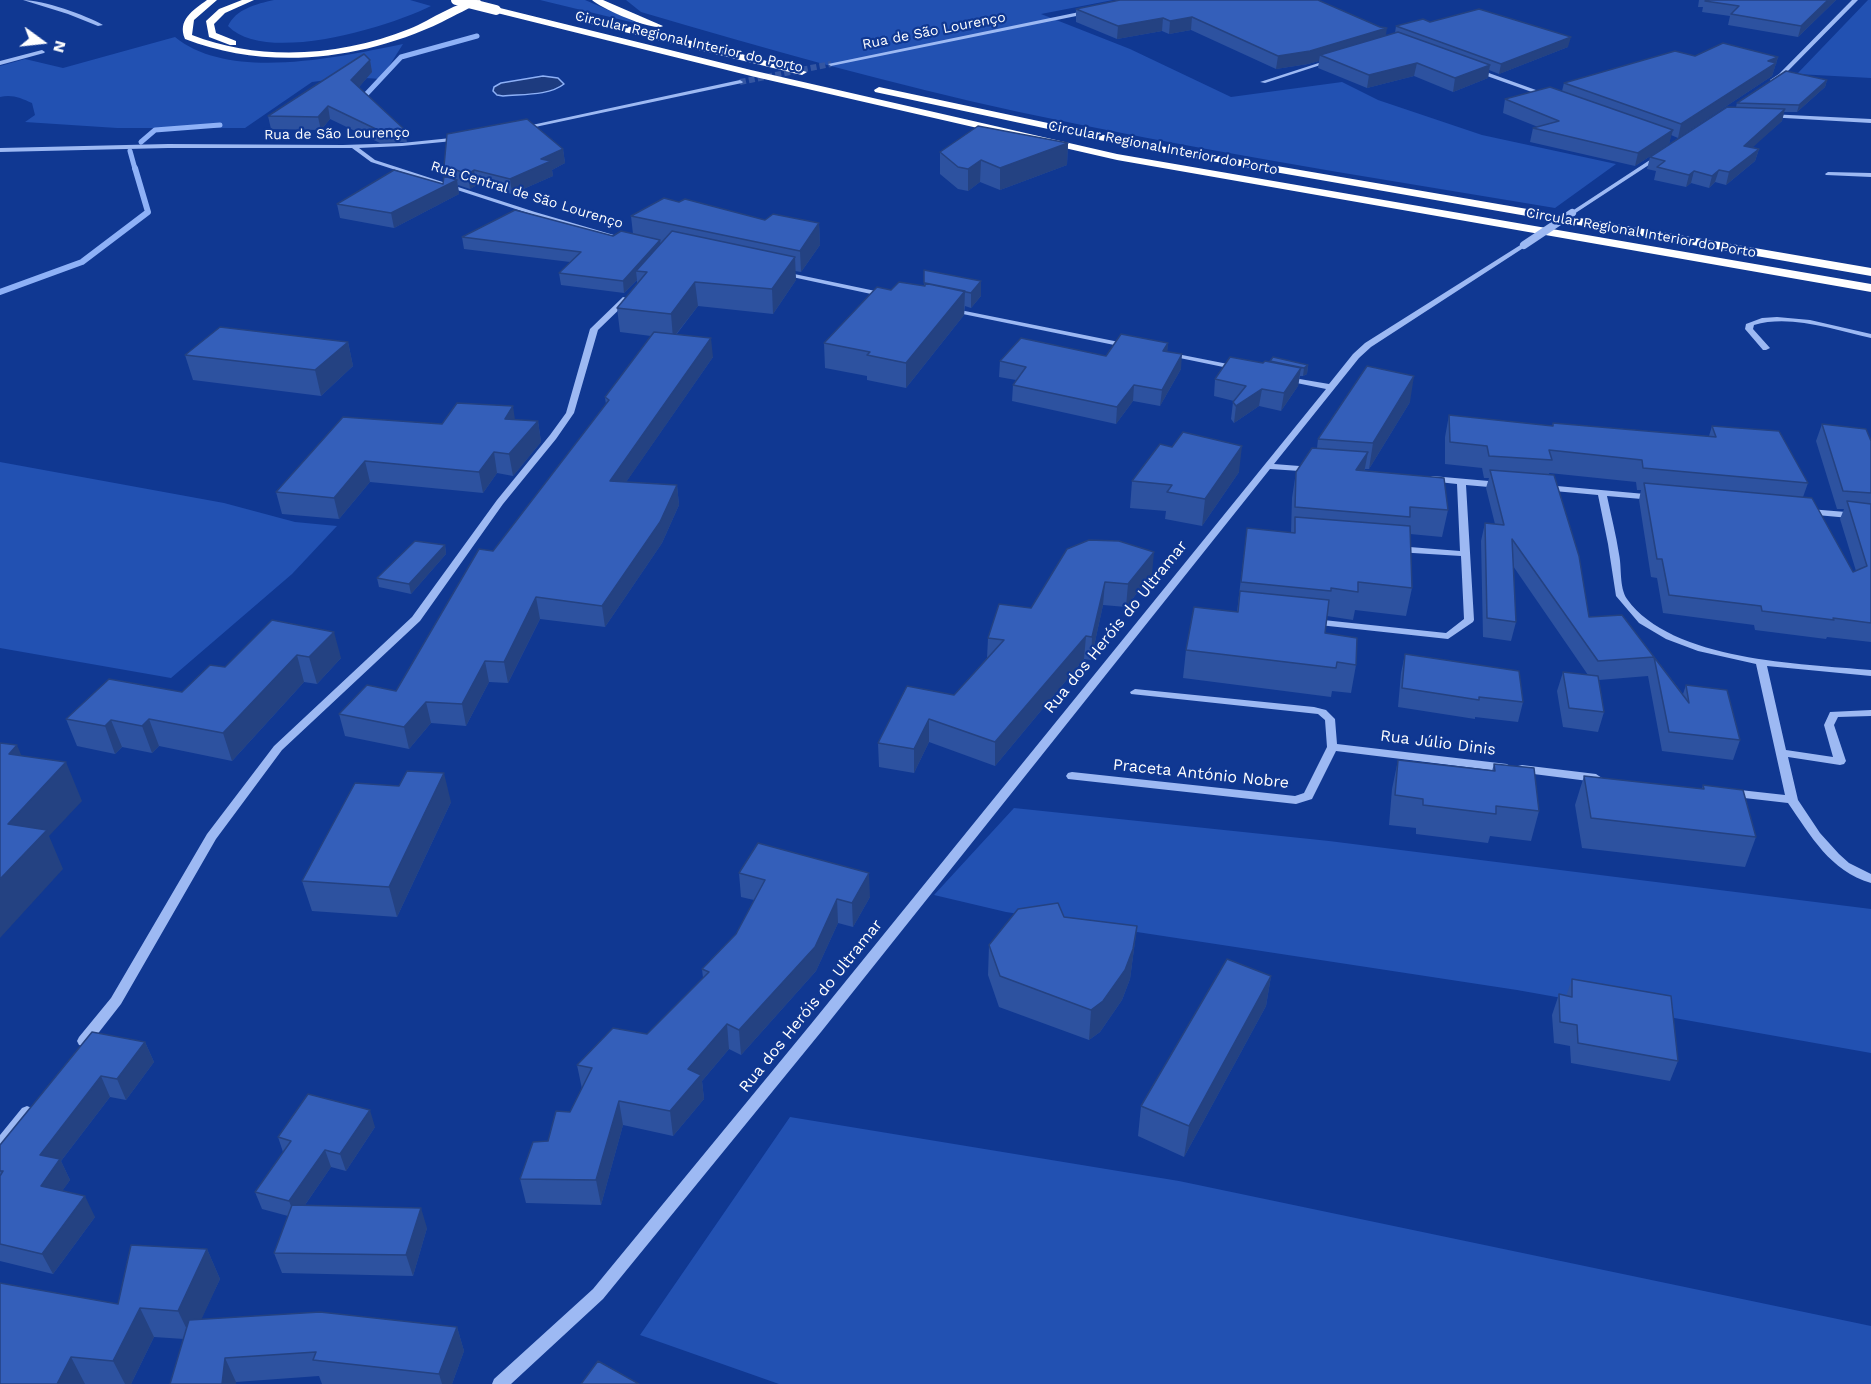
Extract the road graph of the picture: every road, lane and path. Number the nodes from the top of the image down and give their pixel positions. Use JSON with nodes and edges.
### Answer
{"nodes":[{"id":1,"x":26,"y":0,"type":"edge"},
{"id":2,"x":213,"y":0,"type":"edge"},
{"id":3,"x":250,"y":0,"type":"edge"},
{"id":4,"x":457,"y":0,"type":"edge"},
{"id":5,"x":477,"y":0,"type":"edge"},
{"id":6,"x":596,"y":0,"type":"edge"},
{"id":7,"x":1855,"y":0,"type":"edge"},
{"id":8,"x":496,"y":5,"type":"edge"},
{"id":9,"x":543,"y":11,"type":"dead end"},
{"id":10,"x":1092,"y":11,"type":"edge"},
{"id":11,"x":566,"y":16,"type":"dead end"},
{"id":12,"x":100,"y":25,"type":"dead end"},
{"id":13,"x":705,"y":47,"type":"junction"},
{"id":14,"x":42,"y":52,"type":"dead end"},
{"id":15,"x":1335,"y":59,"type":"edge"},
{"id":16,"x":0,"y":63,"type":"edge"},
{"id":17,"x":831,"y":64,"type":"tunnel mouth"},
{"id":18,"x":1462,"y":65,"type":"edge"},
{"id":19,"x":816,"y":76,"type":"dead end"},
{"id":20,"x":740,"y":82,"type":"tunnel mouth"},
{"id":21,"x":1263,"y":82,"type":"dead end"},
{"id":22,"x":870,"y":88,"type":"dead end"},
{"id":23,"x":1762,"y":88,"type":"edge"},
{"id":24,"x":1551,"y":97,"type":"edge"},
{"id":25,"x":1766,"y":116,"type":"edge"},
{"id":26,"x":1871,"y":121,"type":"edge"},
{"id":27,"x":513,"y":130,"type":"edge"},
{"id":28,"x":467,"y":138,"type":"edge"},
{"id":29,"x":355,"y":148,"type":"junction"},
{"id":30,"x":1670,"y":149,"type":"edge"},
{"id":31,"x":0,"y":150,"type":"edge"},
{"id":32,"x":1828,"y":174,"type":"dead end"},
{"id":33,"x":1871,"y":175,"type":"edge"},
{"id":34,"x":631,"y":241,"type":"edge"},
{"id":35,"x":772,"y":271,"type":"edge"},
{"id":36,"x":1871,"y":273,"type":"edge"},
{"id":37,"x":1871,"y":288,"type":"edge"},
{"id":38,"x":632,"y":293,"type":"edge"},
{"id":39,"x":899,"y":298,"type":"edge"},
{"id":40,"x":945,"y":308,"type":"edge"},
{"id":41,"x":1871,"y":336,"type":"edge"},
{"id":42,"x":1767,"y":348,"type":"dead end"},
{"id":43,"x":1144,"y":349,"type":"edge"},
{"id":44,"x":1155,"y":351,"type":"edge"},
{"id":45,"x":1249,"y":370,"type":"edge"},
{"id":46,"x":1272,"y":375,"type":"edge"},
{"id":47,"x":1330,"y":387,"type":"junction"},
{"id":48,"x":1267,"y":466,"type":"junction"},
{"id":49,"x":1324,"y":471,"type":"edge"},
{"id":50,"x":1427,"y":479,"type":"edge"},
{"id":51,"x":1461,"y":482,"type":"junction"},
{"id":52,"x":1508,"y":485,"type":"edge"},
{"id":53,"x":1531,"y":487,"type":"edge"},
{"id":54,"x":1602,"y":492,"type":"junction"},
{"id":55,"x":1660,"y":498,"type":"edge"},
{"id":56,"x":1801,"y":511,"type":"edge"},
{"id":57,"x":1871,"y":517,"type":"edge"},
{"id":58,"x":1384,"y":547,"type":"edge"},
{"id":59,"x":1466,"y":554,"type":"junction"},
{"id":60,"x":1299,"y":621,"type":"edge"},
{"id":61,"x":1761,"y":661,"type":"junction"},
{"id":62,"x":1871,"y":673,"type":"edge"},
{"id":63,"x":1135,"y":692,"type":"dead end"},
{"id":64,"x":1871,"y":712,"type":"edge"},
{"id":65,"x":1332,"y":747,"type":"junction"},
{"id":66,"x":1781,"y":753,"type":"junction"},
{"id":67,"x":1072,"y":776,"type":"dead end"},
{"id":68,"x":1605,"y":779,"type":"edge"},
{"id":69,"x":1722,"y":792,"type":"edge"},
{"id":70,"x":1792,"y":800,"type":"junction"},
{"id":71,"x":1871,"y":879,"type":"edge"},
{"id":72,"x":80,"y":1046,"type":"edge"},
{"id":73,"x":36,"y":1100,"type":"edge"},
{"id":74,"x":0,"y":1145,"type":"edge"},
{"id":75,"x":500,"y":1384,"type":"edge"}],
"edges":[{"from":1,"to":12,"type":"street"},
{"from":2,"to":5,"type":"highway"},
{"from":3,"to":4,"type":"highway"},
{"from":4,"to":8,"type":"highway","name":"Circular Regional Interior do Porto","bridge":true},
{"from":6,"to":13,"type":"highway"},
{"from":7,"to":23,"type":"street"},
{"from":8,"to":9,"type":"highway","name":"Circular Regional Interior do Porto"},
{"from":8,"to":37,"type":"highway","name":"Circular Regional Interior do Porto"},
{"from":10,"to":17,"type":"street","name":"Rua de São Lourenço"},
{"from":11,"to":13,"type":"highway","name":"Circular Regional Interior do Porto"},
{"from":13,"to":19,"type":"highway","name":"Circular Regional Interior do Porto"},
{"from":14,"to":16,"type":"street"},
{"from":15,"to":21,"type":"street"},
{"from":18,"to":24,"type":"street"},
{"from":20,"to":27,"type":"street"},
{"from":22,"to":36,"type":"highway","name":"Circular Regional Interior do Porto"},
{"from":25,"to":26,"type":"street"},
{"from":28,"to":29,"type":"street","name":"Rua de São Lourenço"},
{"from":29,"to":31,"type":"street","name":"Rua de São Lourenço"},
{"from":29,"to":34,"type":"street","name":"Rua Central de São Lourenço"},
{"from":30,"to":47,"type":"street","name":"Rua dos Heróis do Ultramar","bridge":true},
{"from":32,"to":33,"type":"street"},
{"from":35,"to":39,"type":"street"},
{"from":38,"to":72,"type":"street"},
{"from":40,"to":43,"type":"street"},
{"from":41,"to":42,"type":"street"},
{"from":44,"to":45,"type":"street"},
{"from":46,"to":47,"type":"street"},
{"from":47,"to":48,"type":"street","name":"Rua dos Heróis do Ultramar"},
{"from":48,"to":49,"type":"street"},
{"from":48,"to":75,"type":"street","name":"Rua dos Heróis do Ultramar"},
{"from":50,"to":51,"type":"street"},
{"from":51,"to":52,"type":"street"},
{"from":51,"to":59,"type":"street"},
{"from":53,"to":54,"type":"street"},
{"from":54,"to":55,"type":"street"},
{"from":54,"to":61,"type":"street"},
{"from":56,"to":57,"type":"street"},
{"from":58,"to":59,"type":"street"},
{"from":59,"to":60,"type":"street"},
{"from":61,"to":62,"type":"street"},
{"from":61,"to":66,"type":"street"},
{"from":63,"to":65,"type":"street"},
{"from":64,"to":66,"type":"street"},
{"from":65,"to":67,"type":"street","name":"Praceta António Nobre"},
{"from":65,"to":68,"type":"street","name":"Rua Júlio Dinis"},
{"from":66,"to":70,"type":"street"},
{"from":69,"to":70,"type":"street"},
{"from":70,"to":71,"type":"street"},
{"from":73,"to":74,"type":"street"}]}
